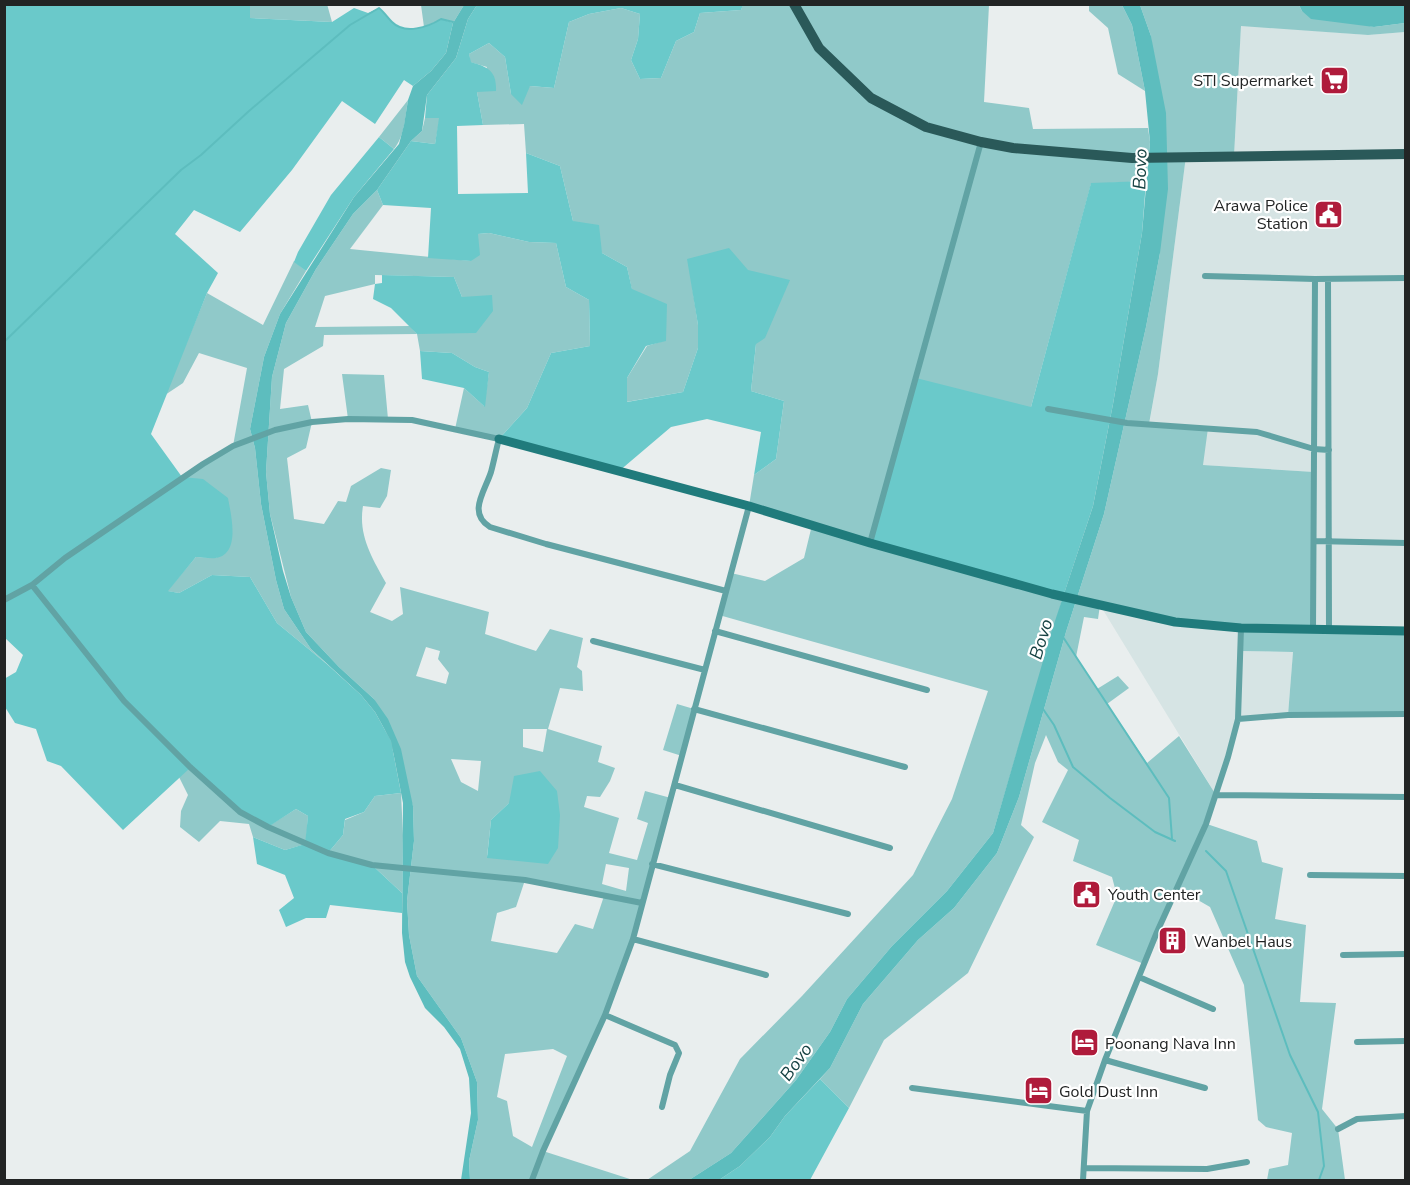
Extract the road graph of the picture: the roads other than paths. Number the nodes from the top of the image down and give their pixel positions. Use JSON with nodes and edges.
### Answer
{"nodes":[{"id":1,"x":794,"y":4,"type":"edge"},
{"id":2,"x":981,"y":142,"type":"junction"},
{"id":3,"x":1406,"y":154,"type":"edge"},
{"id":4,"x":1205,"y":276,"type":"dead end"},
{"id":5,"x":1406,"y":278,"type":"edge"},
{"id":6,"x":1315,"y":279,"type":"junction"},
{"id":7,"x":1328,"y":279,"type":"junction"},
{"id":8,"x":1048,"y":409,"type":"dead end"},
{"id":9,"x":499,"y":439,"type":"junction"},
{"id":10,"x":1314,"y":449,"type":"junction"},
{"id":11,"x":1329,"y":450,"type":"junction"},
{"id":12,"x":749,"y":506,"type":"junction"},
{"id":13,"x":1314,"y":541,"type":"junction"},
{"id":14,"x":1329,"y":542,"type":"junction"},
{"id":15,"x":870,"y":543,"type":"junction"},
{"id":16,"x":1406,"y":543,"type":"edge"},
{"id":17,"x":32,"y":585,"type":"junction"},
{"id":18,"x":726,"y":591,"type":"junction"},
{"id":19,"x":4,"y":600,"type":"edge"},
{"id":20,"x":1241,"y":628,"type":"junction"},
{"id":21,"x":1313,"y":630,"type":"junction"},
{"id":22,"x":1329,"y":630,"type":"junction"},
{"id":23,"x":715,"y":631,"type":"junction"},
{"id":24,"x":1406,"y":631,"type":"edge"},
{"id":25,"x":593,"y":641,"type":"dead end"},
{"id":26,"x":705,"y":670,"type":"junction"},
{"id":27,"x":927,"y":690,"type":"dead end"},
{"id":28,"x":694,"y":708,"type":"junction"},
{"id":29,"x":1406,"y":714,"type":"edge"},
{"id":30,"x":1238,"y":719,"type":"junction"},
{"id":31,"x":905,"y":768,"type":"dead end"},
{"id":32,"x":675,"y":785,"type":"junction"},
{"id":33,"x":1216,"y":795,"type":"junction"},
{"id":34,"x":1406,"y":797,"type":"edge"},
{"id":35,"x":890,"y":848,"type":"dead end"},
{"id":36,"x":652,"y":864,"type":"junction"},
{"id":37,"x":1310,"y":875,"type":"dead end"},
{"id":38,"x":1406,"y":876,"type":"edge"},
{"id":39,"x":642,"y":903,"type":"junction"},
{"id":40,"x":848,"y":914,"type":"dead end"},
{"id":41,"x":633,"y":939,"type":"junction"},
{"id":42,"x":1406,"y":954,"type":"edge"},
{"id":43,"x":1343,"y":955,"type":"dead end"},
{"id":44,"x":766,"y":975,"type":"dead end"},
{"id":45,"x":1139,"y":977,"type":"junction"},
{"id":46,"x":1213,"y":1009,"type":"dead end"},
{"id":47,"x":605,"y":1016,"type":"junction"},
{"id":48,"x":1406,"y":1041,"type":"edge"},
{"id":49,"x":1357,"y":1042,"type":"dead end"},
{"id":50,"x":1105,"y":1060,"type":"junction"},
{"id":51,"x":912,"y":1088,"type":"dead end"},
{"id":52,"x":1204,"y":1088,"type":"dead end"},
{"id":53,"x":662,"y":1107,"type":"dead end"},
{"id":54,"x":1087,"y":1111,"type":"junction"},
{"id":55,"x":1406,"y":1116,"type":"edge"},
{"id":56,"x":1338,"y":1129,"type":"dead end"},
{"id":57,"x":1247,"y":1162,"type":"dead end"},
{"id":58,"x":1084,"y":1168,"type":"junction"},
{"id":59,"x":532,"y":1180,"type":"edge"},
{"id":60,"x":1083,"y":1180,"type":"edge"}],
"edges":[{"from":1,"to":2,"type":"main road"},
{"from":2,"to":3,"type":"main road"},
{"from":2,"to":15,"type":"street"},
{"from":4,"to":6,"type":"street"},
{"from":5,"to":7,"type":"street"},
{"from":6,"to":7,"type":"street"},
{"from":6,"to":10,"type":"street"},
{"from":7,"to":11,"type":"street"},
{"from":8,"to":10,"type":"street"},
{"from":9,"to":12,"type":"street"},
{"from":9,"to":17,"type":"street"},
{"from":9,"to":18,"type":"street"},
{"from":10,"to":11,"type":"street"},
{"from":10,"to":13,"type":"street"},
{"from":11,"to":14,"type":"street"},
{"from":12,"to":15,"type":"street"},
{"from":12,"to":18,"type":"street"},
{"from":13,"to":14,"type":"street"},
{"from":13,"to":21,"type":"street"},
{"from":14,"to":16,"type":"street"},
{"from":14,"to":22,"type":"street"},
{"from":15,"to":20,"type":"street"},
{"from":17,"to":19,"type":"street"},
{"from":17,"to":39,"type":"street"},
{"from":18,"to":23,"type":"street"},
{"from":20,"to":21,"type":"street"},
{"from":20,"to":30,"type":"street"},
{"from":21,"to":22,"type":"street"},
{"from":22,"to":24,"type":"street"},
{"from":23,"to":26,"type":"street"},
{"from":23,"to":27,"type":"street"},
{"from":25,"to":26,"type":"street"},
{"from":26,"to":28,"type":"street"},
{"from":28,"to":31,"type":"street"},
{"from":28,"to":32,"type":"street"},
{"from":29,"to":30,"type":"street"},
{"from":30,"to":33,"type":"street"},
{"from":32,"to":35,"type":"street"},
{"from":32,"to":36,"type":"street"},
{"from":33,"to":34,"type":"street"},
{"from":33,"to":45,"type":"street"},
{"from":36,"to":39,"type":"street"},
{"from":36,"to":40,"type":"street"},
{"from":37,"to":38,"type":"street"},
{"from":39,"to":41,"type":"street"},
{"from":41,"to":44,"type":"street"},
{"from":41,"to":47,"type":"street"},
{"from":42,"to":43,"type":"street"},
{"from":45,"to":46,"type":"street"},
{"from":45,"to":50,"type":"street"},
{"from":47,"to":53,"type":"street"},
{"from":47,"to":59,"type":"street"},
{"from":48,"to":49,"type":"street"},
{"from":50,"to":52,"type":"street"},
{"from":50,"to":54,"type":"street"},
{"from":51,"to":54,"type":"street"},
{"from":54,"to":58,"type":"street"},
{"from":55,"to":56,"type":"street"},
{"from":57,"to":58,"type":"street"},
{"from":58,"to":60,"type":"street"}]}
